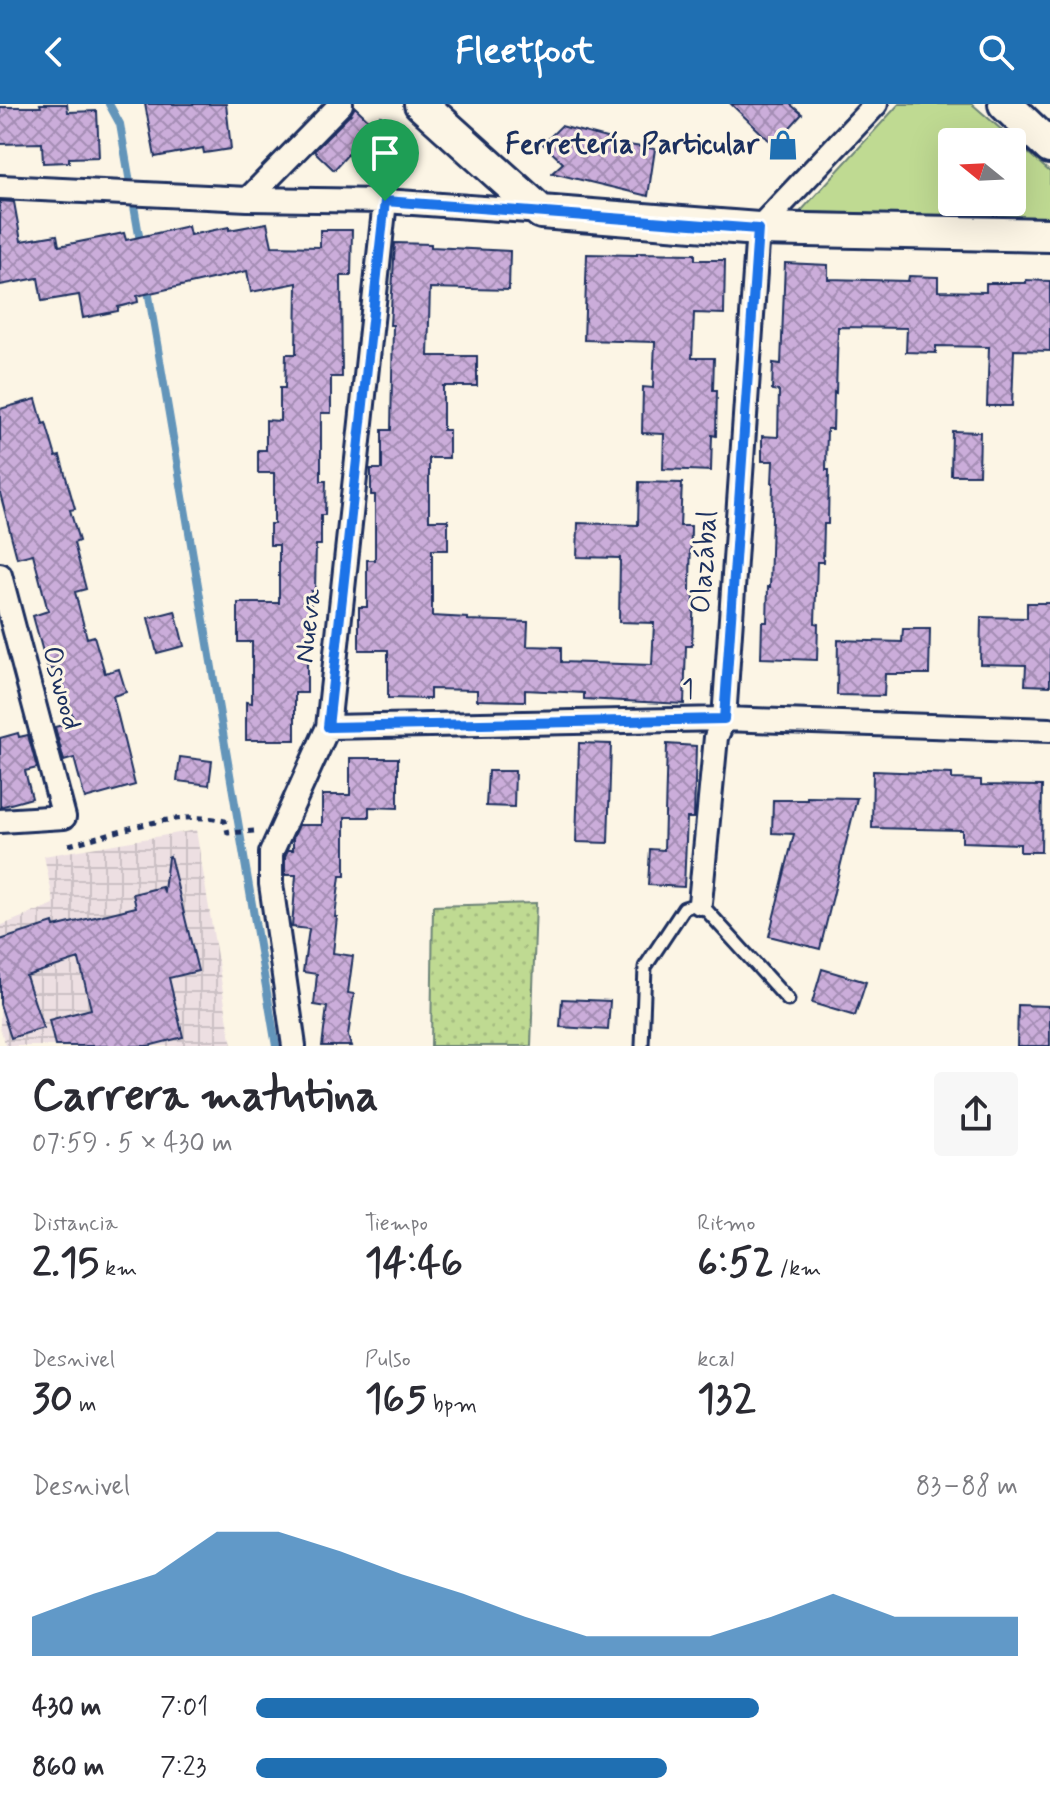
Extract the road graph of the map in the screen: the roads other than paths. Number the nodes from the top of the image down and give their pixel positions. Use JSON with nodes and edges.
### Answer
{"nodes":[{"id":1,"x":341,"y":104,"type":"edge"},
{"id":2,"x":421,"y":104,"type":"edge"},
{"id":3,"x":876,"y":104,"type":"edge"},
{"id":4,"x":1005,"y":104,"type":"edge"},
{"id":5,"x":1050,"y":147,"type":"edge"},
{"id":6,"x":0,"y":187,"type":"edge"},
{"id":7,"x":248,"y":199,"type":"junction"},
{"id":8,"x":385,"y":201,"type":"junction"},
{"id":9,"x":541,"y":212,"type":"junction"},
{"id":10,"x":758,"y":229,"type":"junction"},
{"id":11,"x":1050,"y":235,"type":"edge"},
{"id":12,"x":0,"y":575,"type":"edge"},
{"id":13,"x":724,"y":719,"type":"junction"},
{"id":14,"x":328,"y":727,"type":"junction"},
{"id":15,"x":1050,"y":730,"type":"edge"},
{"id":16,"x":0,"y":821,"type":"edge"},
{"id":17,"x":700,"y":903,"type":"junction"},
{"id":18,"x":788,"y":1000,"type":"dead end"},
{"id":19,"x":294,"y":1046,"type":"edge"},
{"id":20,"x":642,"y":1046,"type":"edge"}],
"edges":[{"from":1,"to":7,"type":"street"},
{"from":2,"to":9,"type":"street"},
{"from":3,"to":10,"type":"street"},
{"from":4,"to":5,"type":"street"},
{"from":6,"to":7,"type":"street"},
{"from":7,"to":8,"type":"street"},
{"from":8,"to":9,"type":"street"},
{"from":8,"to":14,"type":"street","name":"Nueva"},
{"from":9,"to":10,"type":"street"},
{"from":10,"to":11,"type":"street"},
{"from":10,"to":13,"type":"street","name":"Olazábal"},
{"from":12,"to":16,"type":"street","name":"Oswood"},
{"from":13,"to":14,"type":"street","name":"1"},
{"from":13,"to":15,"type":"street","name":"1"},
{"from":13,"to":17,"type":"street","name":"Olazábal"},
{"from":14,"to":19,"type":"street","name":"Nueva"},
{"from":17,"to":18,"type":"lane"},
{"from":17,"to":20,"type":"lane"}]}
